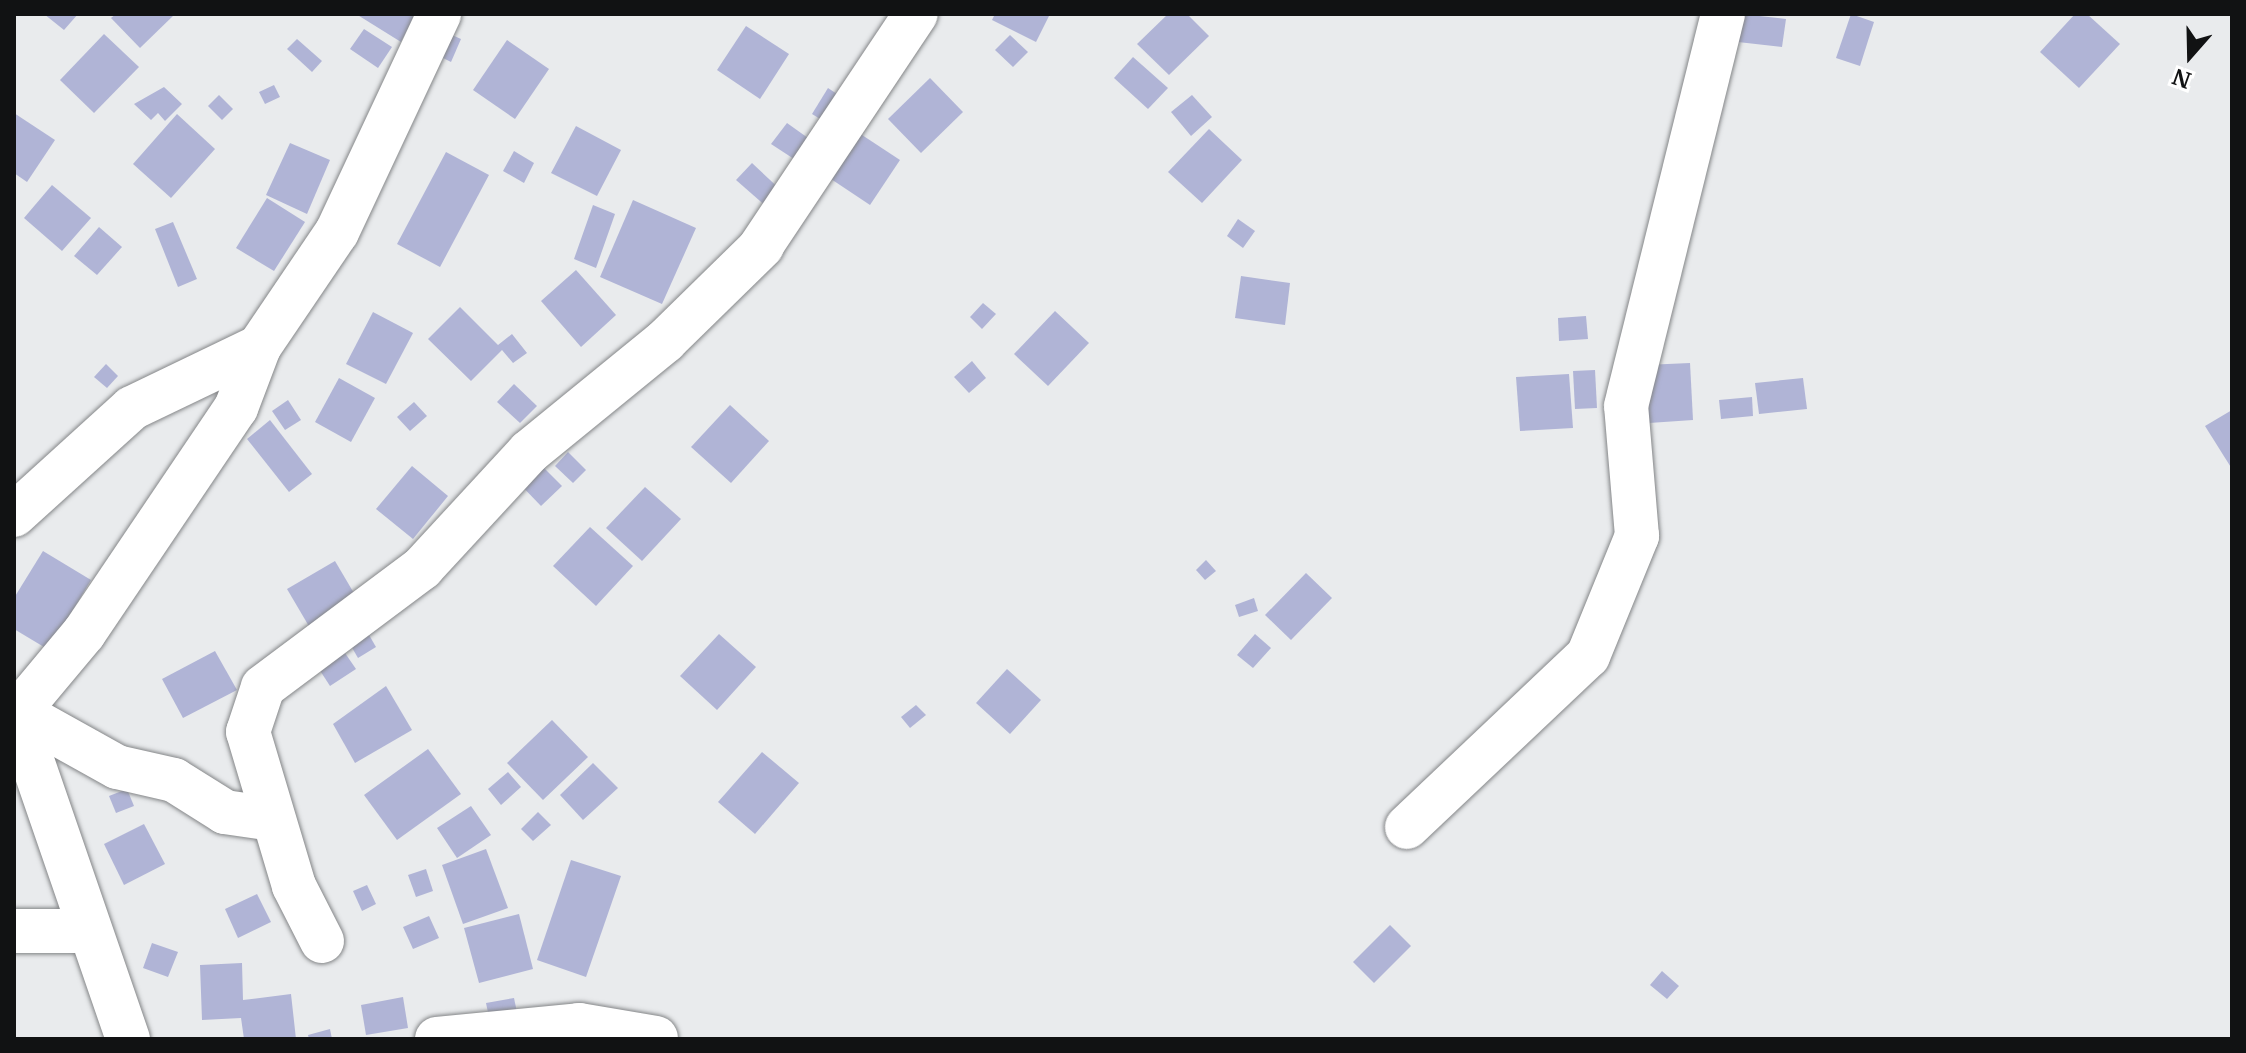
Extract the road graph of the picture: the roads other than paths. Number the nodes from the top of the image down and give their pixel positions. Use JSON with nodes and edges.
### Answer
{"nodes":[{"id":1,"x":439,"y":14,"type":"edge"},
{"id":2,"x":916,"y":14,"type":"edge"},
{"id":3,"x":1723,"y":14,"type":"edge"},
{"id":4,"x":259,"y":347,"type":"junction"},
{"id":5,"x":14,"y":515,"type":"edge"},
{"id":6,"x":16,"y":710,"type":"edge"},
{"id":7,"x":273,"y":819,"type":"junction"},
{"id":8,"x":1407,"y":827,"type":"dead end"},
{"id":9,"x":14,"y":931,"type":"edge"},
{"id":10,"x":87,"y":931,"type":"junction"},
{"id":11,"x":322,"y":941,"type":"dead end"},
{"id":12,"x":656,"y":1038,"type":"edge"},
{"id":13,"x":128,"y":1039,"type":"edge"},
{"id":14,"x":437,"y":1039,"type":"edge"}],
"edges":[{"from":1,"to":4,"type":"street"},
{"from":2,"to":7,"type":"street"},
{"from":3,"to":8,"type":"street"},
{"from":4,"to":5,"type":"street"},
{"from":4,"to":6,"type":"street"},
{"from":6,"to":7,"type":"street"},
{"from":6,"to":10,"type":"street"},
{"from":7,"to":11,"type":"street"},
{"from":9,"to":10,"type":"street"},
{"from":10,"to":13,"type":"street"},
{"from":12,"to":14,"type":"street"}]}
